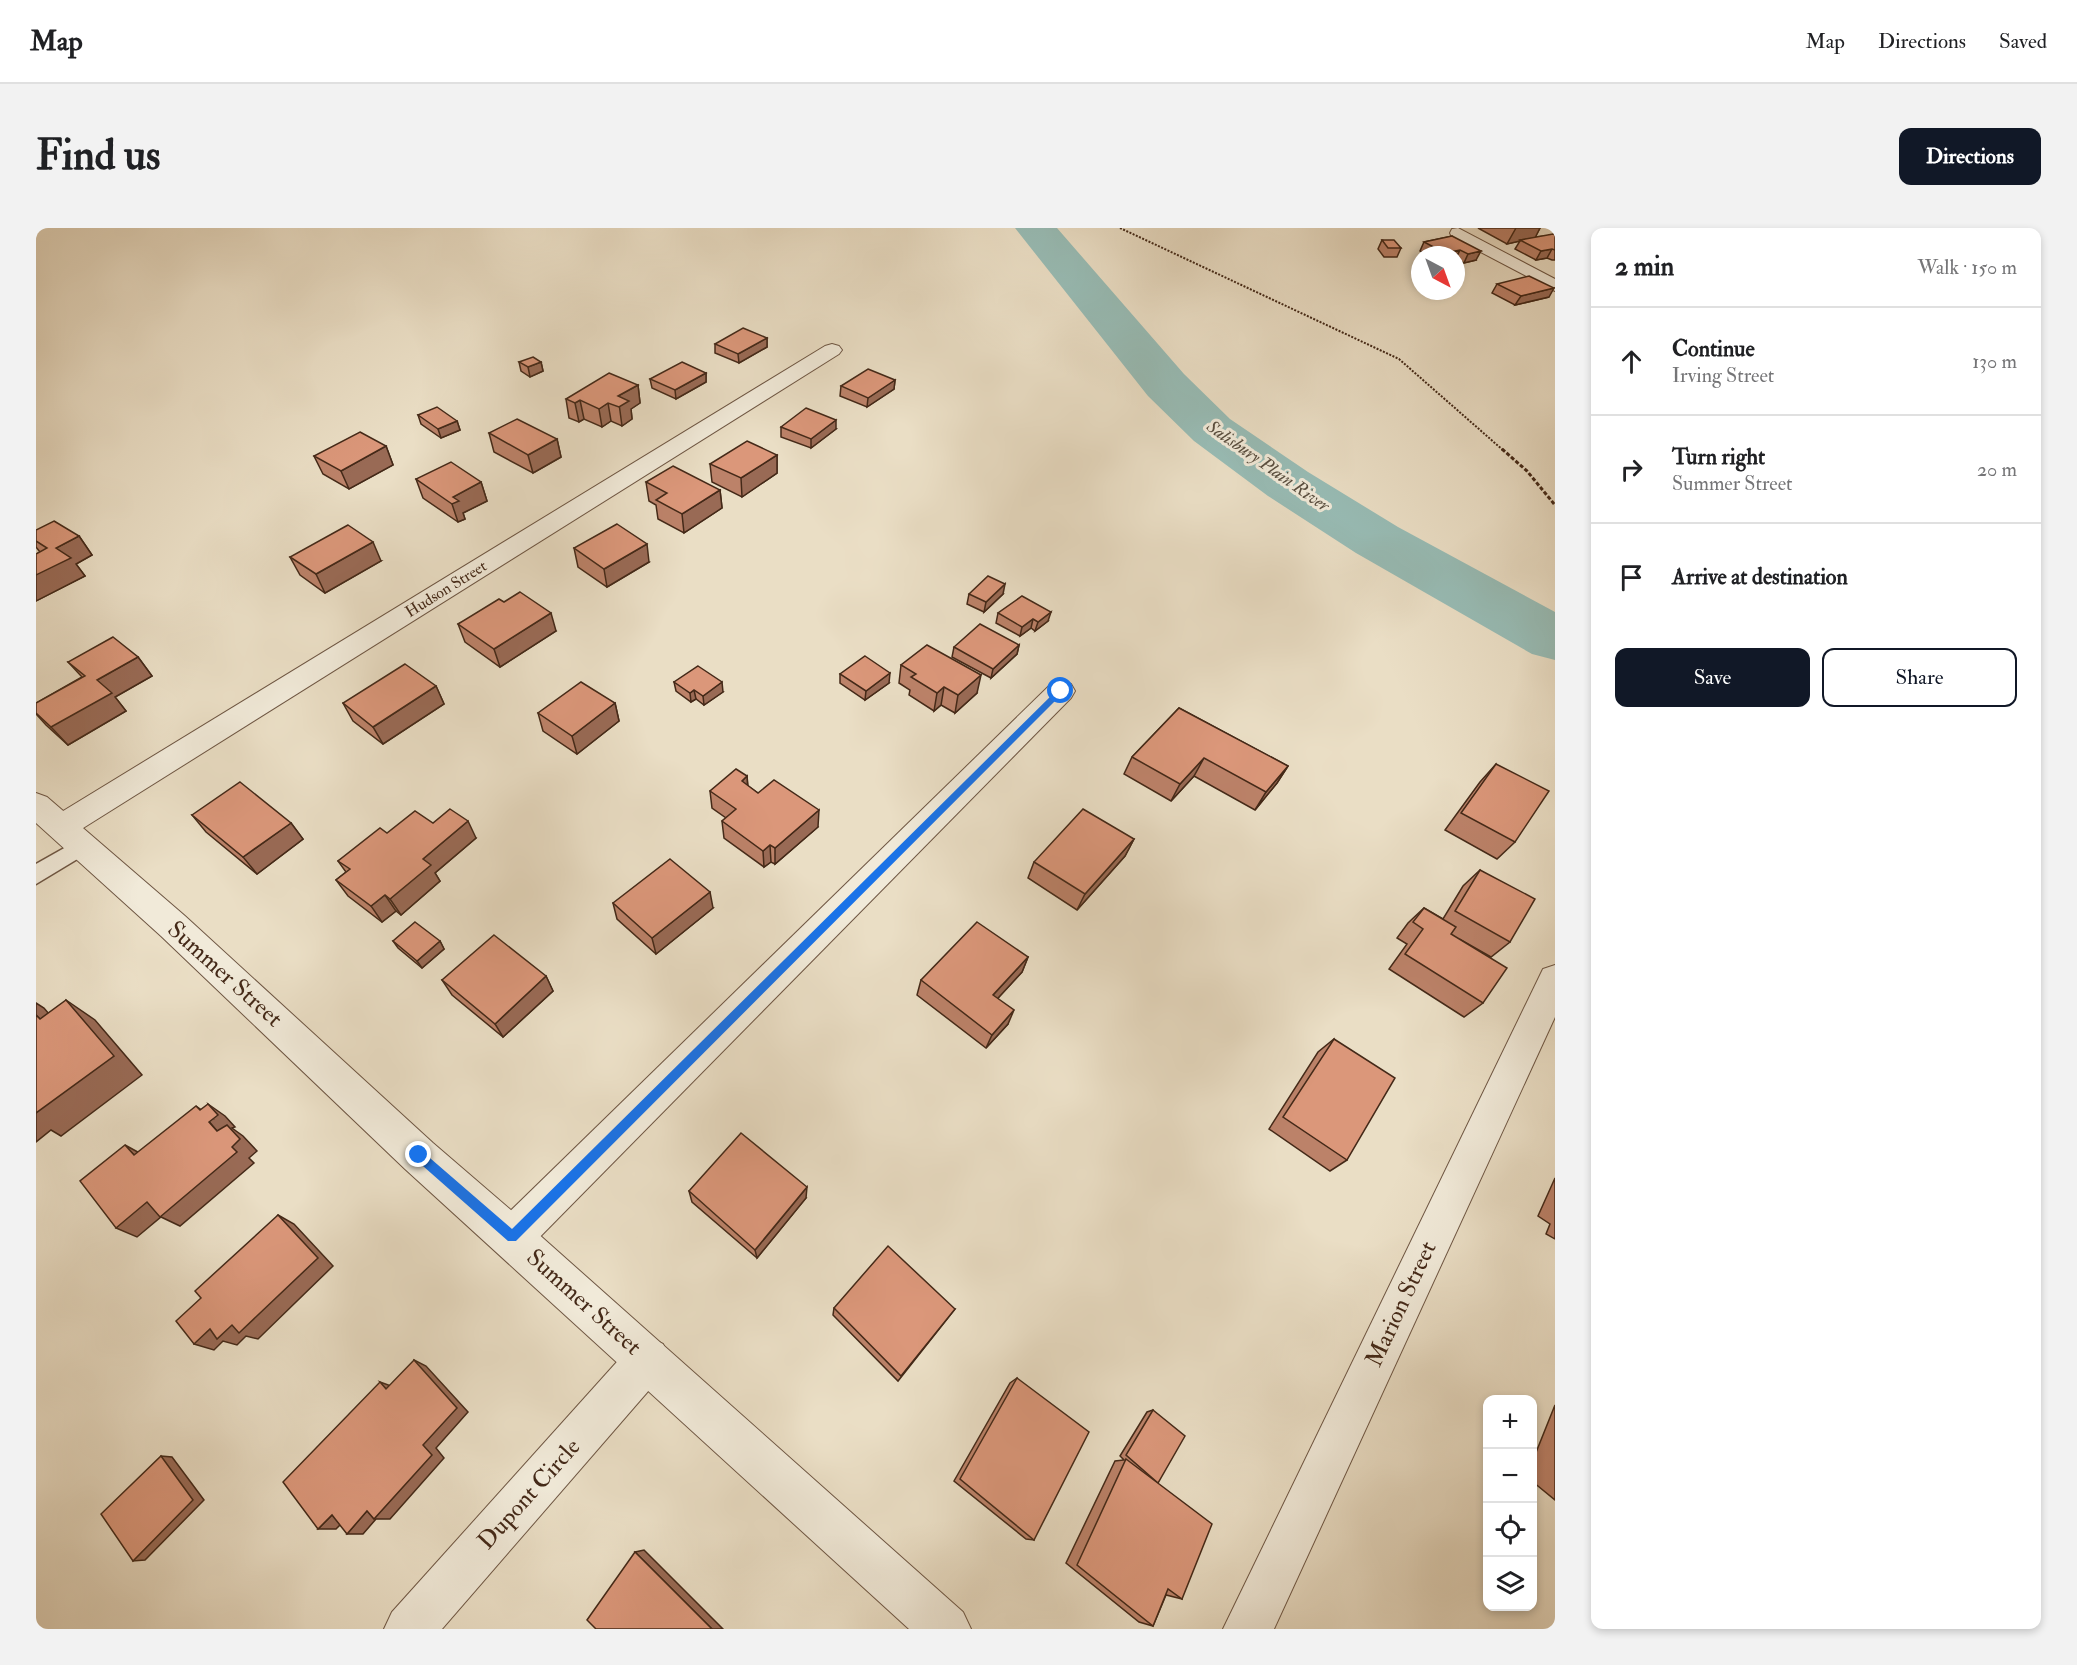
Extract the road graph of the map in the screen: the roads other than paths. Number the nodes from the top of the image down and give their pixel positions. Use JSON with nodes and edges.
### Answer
{"nodes":[{"id":1,"x":1458,"y":233,"type":"dead end"},
{"id":2,"x":1555,"y":286,"type":"edge"},
{"id":3,"x":832,"y":350,"type":"dead end"},
{"id":4,"x":1061,"y":691,"type":"dead end"},
{"id":5,"x":60,"y":826,"type":"edge"},
{"id":6,"x":36,"y":875,"type":"edge"},
{"id":7,"x":1555,"y":980,"type":"edge"},
{"id":8,"x":512,"y":1237,"type":"junction"},
{"id":9,"x":648,"y":1359,"type":"junction"},
{"id":10,"x":409,"y":1629,"type":"edge"},
{"id":11,"x":946,"y":1629,"type":"edge"},
{"id":12,"x":1248,"y":1629,"type":"edge"}],
"edges":[{"from":1,"to":2,"type":"street"},
{"from":3,"to":5,"type":"street","name":"Hudson Street"},
{"from":4,"to":8,"type":"street"},
{"from":5,"to":6,"type":"lane"},
{"from":5,"to":8,"type":"street","name":"Summer Street"},
{"from":7,"to":12,"type":"street","name":"Marion Street"},
{"from":8,"to":9,"type":"street","name":"Summer Street"},
{"from":9,"to":10,"type":"street","name":"Dupont Circle"},
{"from":9,"to":11,"type":"street","name":"Summer Street"}]}
